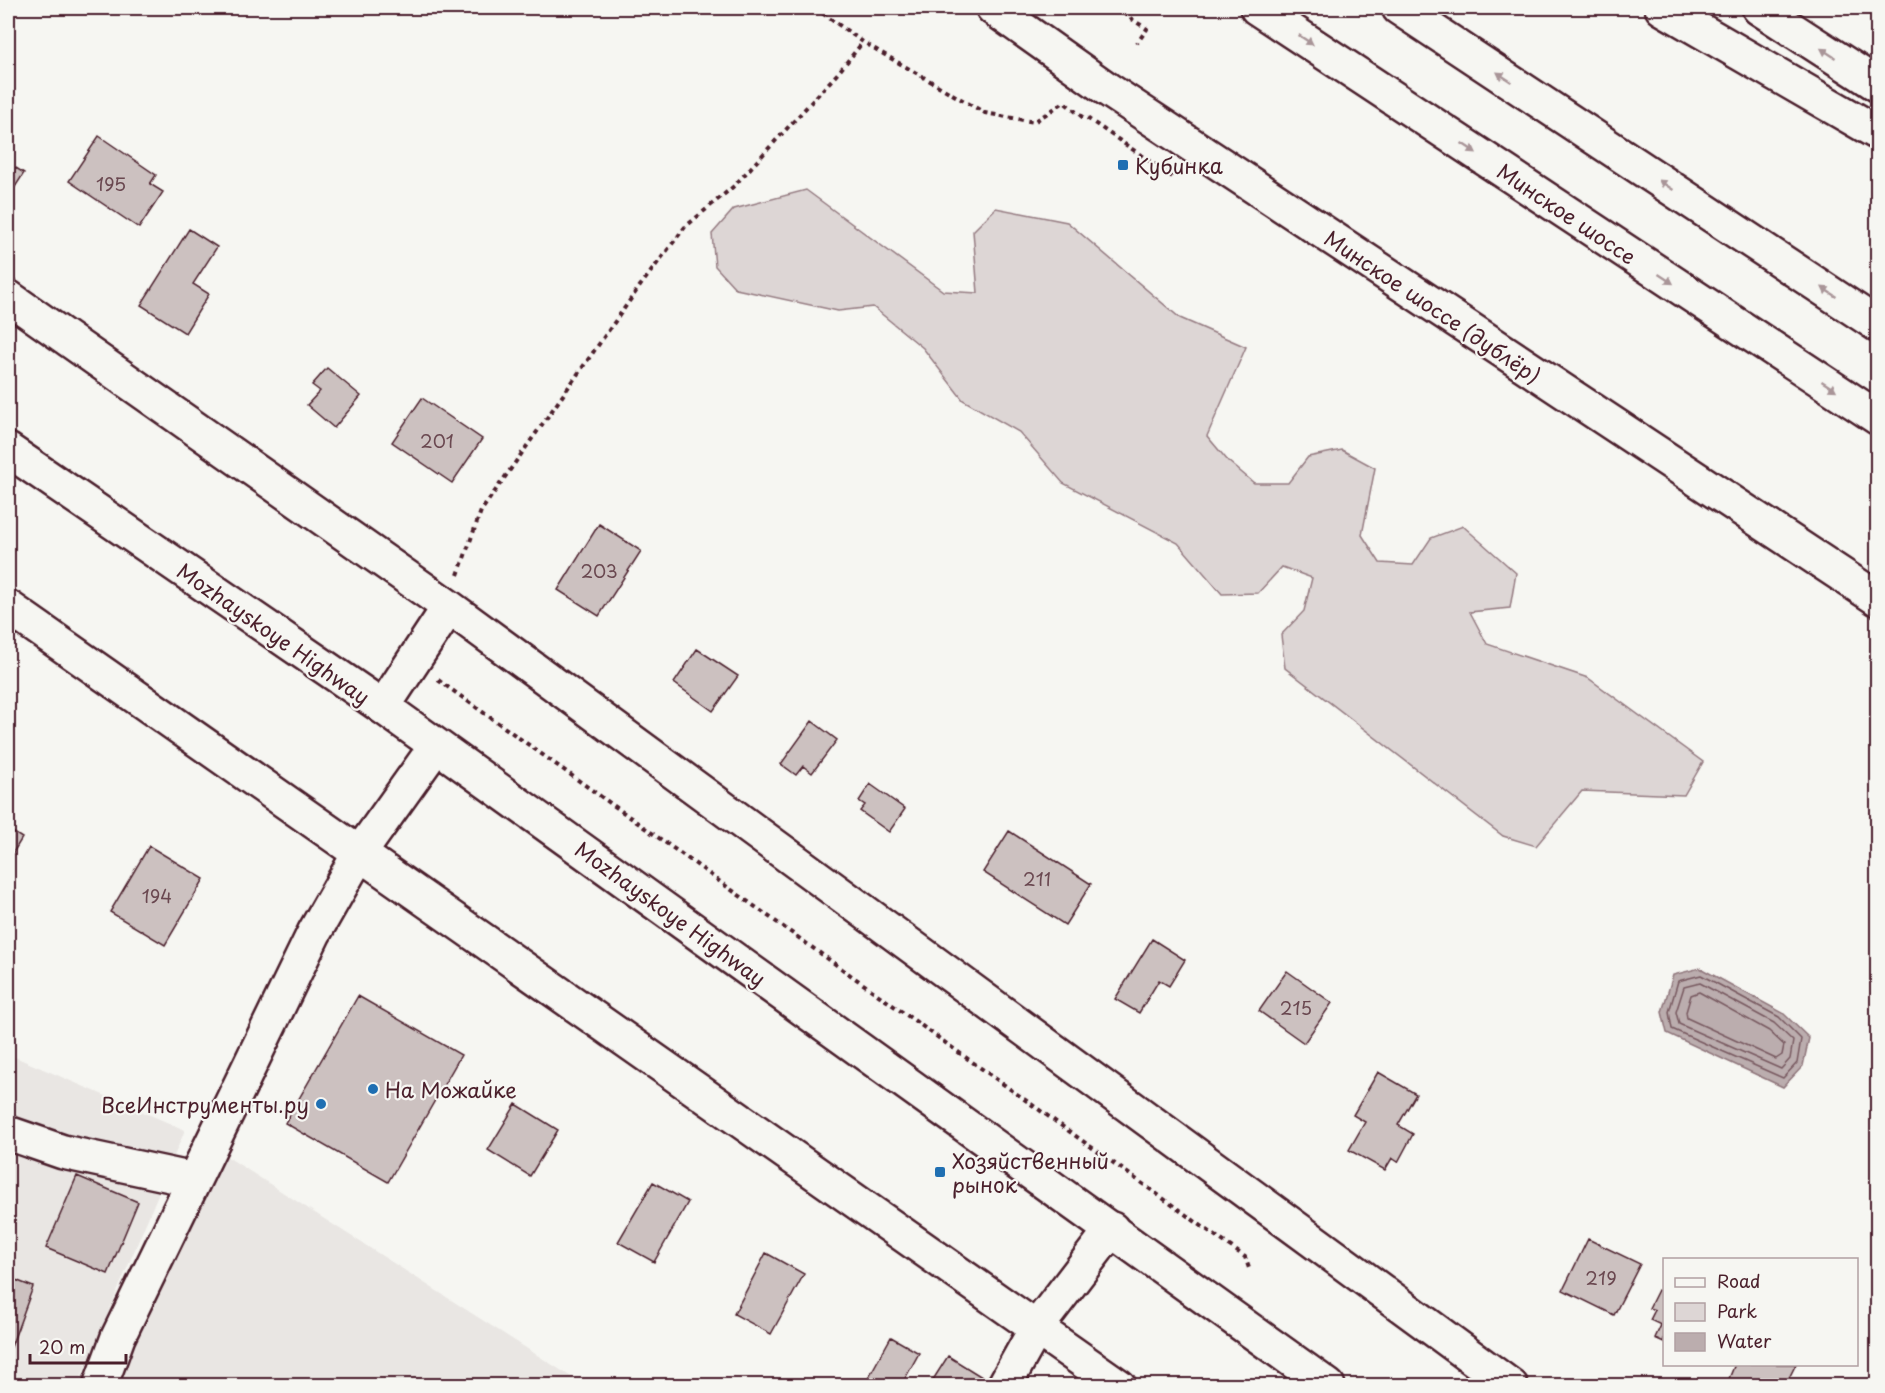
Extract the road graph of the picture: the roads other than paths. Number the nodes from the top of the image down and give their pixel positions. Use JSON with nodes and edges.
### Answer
{"nodes":[{"id":1,"x":993,"y":8,"type":"edge"},
{"id":2,"x":1257,"y":8,"type":"edge"},
{"id":3,"x":1399,"y":8,"type":"edge"},
{"id":4,"x":1662,"y":8,"type":"edge"},
{"id":5,"x":1699,"y":8,"type":"edge"},
{"id":6,"x":1759,"y":8,"type":"edge"},
{"id":7,"x":1878,"y":85,"type":"edge"},
{"id":8,"x":1867,"y":126,"type":"edge"},
{"id":9,"x":8,"y":297,"type":"edge"},
{"id":10,"x":1878,"y":325,"type":"edge"},
{"id":11,"x":1878,"y":418,"type":"edge"},
{"id":12,"x":8,"y":450,"type":"edge"},
{"id":13,"x":1878,"y":599,"type":"edge"},
{"id":14,"x":8,"y":607,"type":"edge"},
{"id":15,"x":449,"y":607,"type":"junction"},
{"id":16,"x":383,"y":707,"type":"junction"},
{"id":17,"x":436,"y":746,"type":"junction"},
{"id":18,"x":359,"y":854,"type":"junction"},
{"id":19,"x":8,"y":1132,"type":"edge"},
{"id":20,"x":194,"y":1180,"type":"junction"},
{"id":21,"x":1112,"y":1229,"type":"junction"},
{"id":22,"x":1036,"y":1327,"type":"junction"},
{"id":23,"x":1498,"y":1382,"type":"edge"},
{"id":24,"x":100,"y":1386,"type":"edge"},
{"id":25,"x":1004,"y":1386,"type":"edge"},
{"id":26,"x":1119,"y":1386,"type":"edge"},
{"id":27,"x":1328,"y":1386,"type":"edge"}],
"edges":[{"from":1,"to":13,"type":"main road","name":"Минское шоссе (дублёр)"},
{"from":2,"to":11,"type":"main road","name":"Минское шоссе","one_way":true},
{"from":10,"to":3,"type":"main road","one_way":true},
{"from":4,"to":8,"type":"main road"},
{"from":5,"to":8,"type":"main road"},
{"from":7,"to":6,"type":"main road","one_way":true},
{"from":9,"to":15,"type":"main road"},
{"from":12,"to":16,"type":"main road","name":"Mozhayskoye Highway"},
{"from":14,"to":18,"type":"main road"},
{"from":15,"to":16,"type":"main road"},
{"from":15,"to":23,"type":"main road"},
{"from":16,"to":17,"type":"main road","name":"Mozhayskoye Highway"},
{"from":17,"to":18,"type":"main road"},
{"from":17,"to":21,"type":"main road","name":"Mozhayskoye Highway"},
{"from":18,"to":20,"type":"main road"},
{"from":18,"to":22,"type":"main road"},
{"from":19,"to":20,"type":"main road"},
{"from":20,"to":24,"type":"main road"},
{"from":21,"to":22,"type":"main road"},
{"from":21,"to":27,"type":"main road","name":"Mozhayskoye Highway"},
{"from":22,"to":25,"type":"main road"},
{"from":22,"to":26,"type":"main road"}]}
